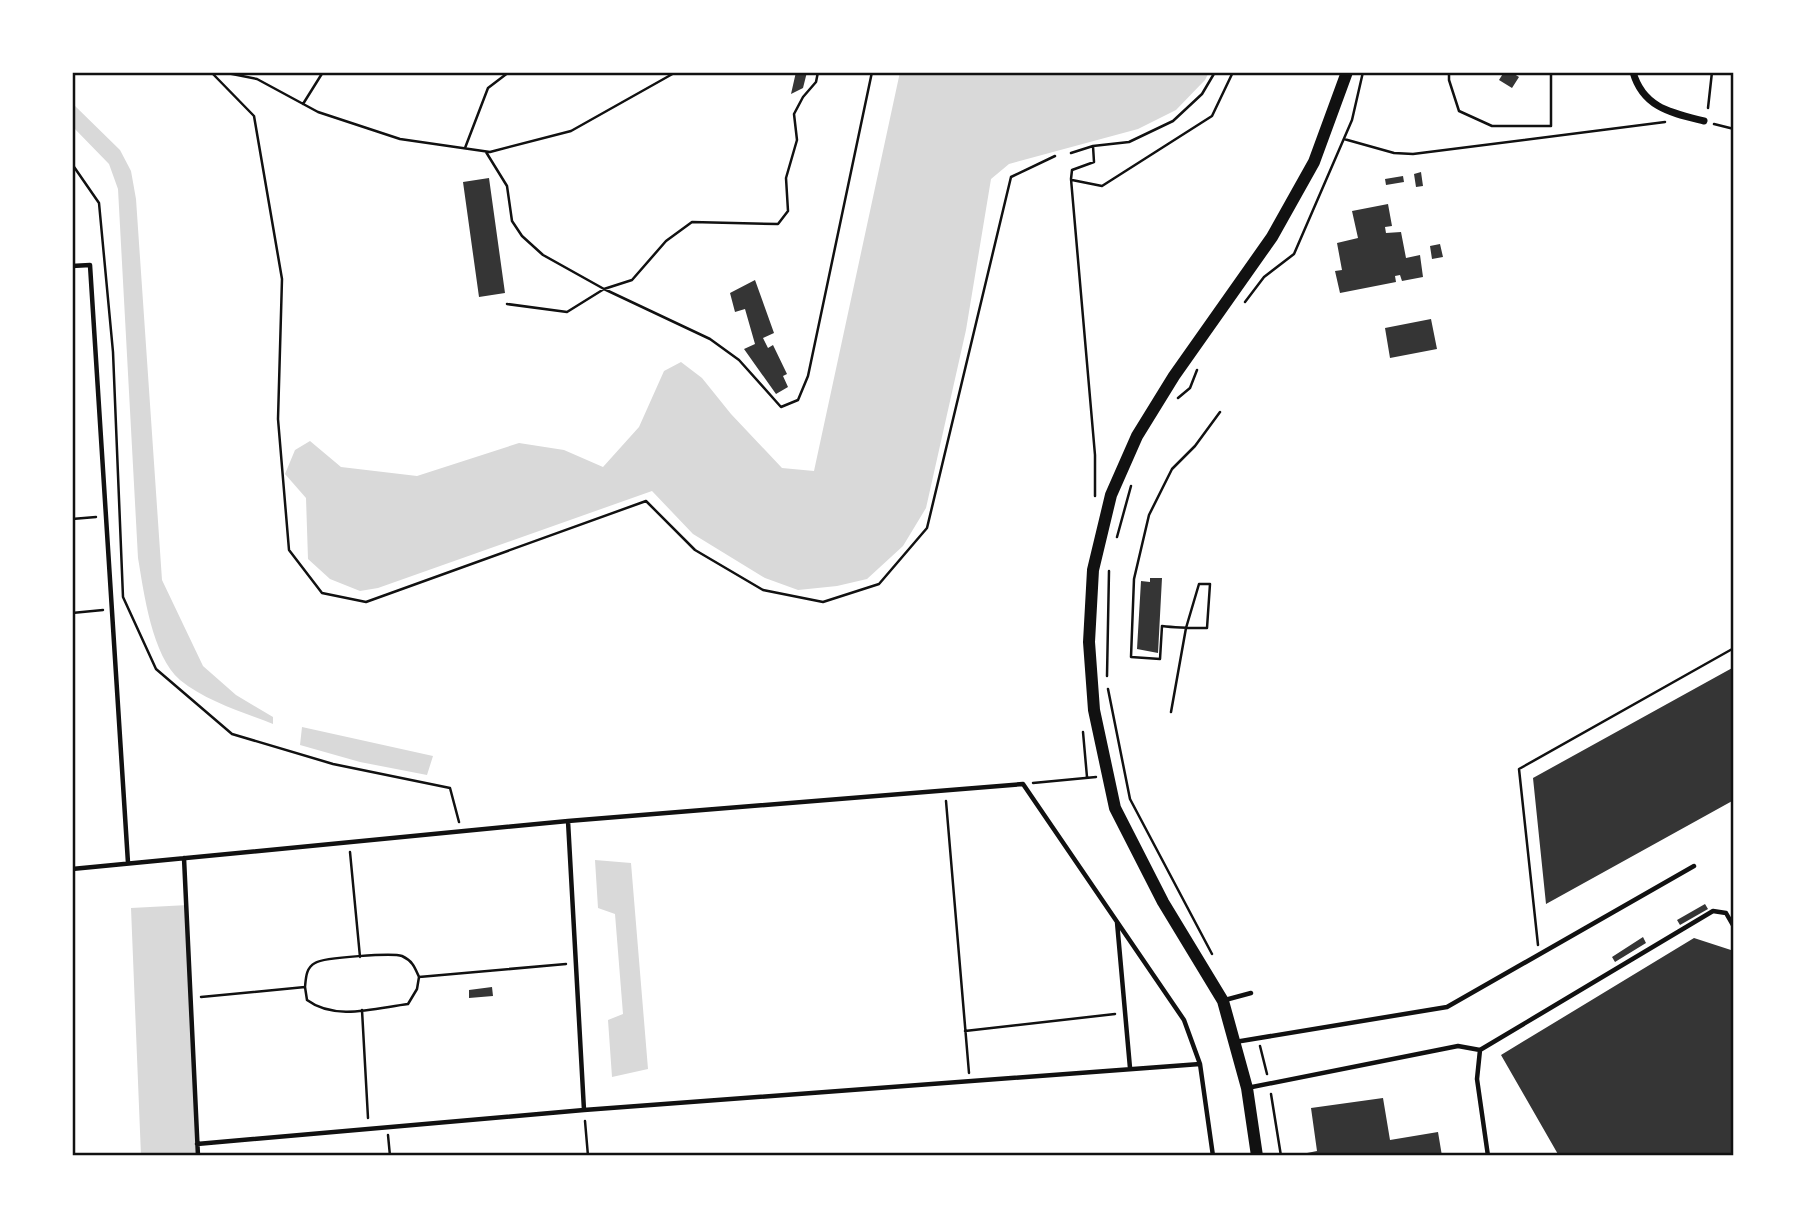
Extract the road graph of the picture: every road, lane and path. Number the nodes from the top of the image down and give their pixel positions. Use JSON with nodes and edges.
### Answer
{"nodes":[{"id":1,"x":211,"y":72,"type":"edge"},
{"id":2,"x":222,"y":72,"type":"edge"},
{"id":3,"x":323,"y":72,"type":"edge"},
{"id":4,"x":509,"y":72,"type":"edge"},
{"id":5,"x":676,"y":72,"type":"edge"},
{"id":6,"x":818,"y":72,"type":"edge"},
{"id":7,"x":872,"y":72,"type":"edge"},
{"id":8,"x":1215,"y":72,"type":"edge"},
{"id":9,"x":1233,"y":72,"type":"edge"},
{"id":10,"x":1347,"y":72,"type":"edge"},
{"id":11,"x":1363,"y":72,"type":"edge"},
{"id":12,"x":1449,"y":72,"type":"edge"},
{"id":13,"x":1551,"y":72,"type":"edge"},
{"id":14,"x":1633,"y":72,"type":"edge"},
{"id":15,"x":1712,"y":72,"type":"edge"},
{"id":16,"x":303,"y":104,"type":"junction"},
{"id":17,"x":1708,"y":108,"type":"dead end"},
{"id":18,"x":1685,"y":116,"type":"junction"},
{"id":19,"x":1704,"y":121,"type":"joint"},
{"id":20,"x":1734,"y":129,"type":"edge"},
{"id":21,"x":1344,"y":139,"type":"junction"},
{"id":22,"x":1093,"y":146,"type":"junction"},
{"id":23,"x":465,"y":148,"type":"junction"},
{"id":24,"x":486,"y":152,"type":"junction"},
{"id":25,"x":1071,"y":153,"type":"dead end"},
{"id":26,"x":1055,"y":156,"type":"dead end"},
{"id":27,"x":72,"y":164,"type":"edge"},
{"id":28,"x":1071,"y":179,"type":"junction"},
{"id":29,"x":72,"y":266,"type":"edge"},
{"id":30,"x":604,"y":289,"type":"junction"},
{"id":31,"x":508,"y":304,"type":"dead end"},
{"id":32,"x":1241,"y":308,"type":"dead end"},
{"id":33,"x":1198,"y":368,"type":"dead end"},
{"id":34,"x":1174,"y":401,"type":"dead end"},
{"id":35,"x":1220,"y":412,"type":"dead end"},
{"id":36,"x":1095,"y":455,"type":"dead end"},
{"id":37,"x":1132,"y":484,"type":"dead end"},
{"id":38,"x":107,"y":517,"type":"junction"},
{"id":39,"x":72,"y":519,"type":"edge"},
{"id":40,"x":1116,"y":538,"type":"dead end"},
{"id":41,"x":1109,"y":565,"type":"dead end"},
{"id":42,"x":113,"y":609,"type":"junction"},
{"id":43,"x":72,"y":613,"type":"edge"},
{"id":44,"x":1186,"y":628,"type":"junction"},
{"id":45,"x":1734,"y":648,"type":"edge"},
{"id":46,"x":1171,"y":712,"type":"dead end"},
{"id":47,"x":1108,"y":775,"type":"junction"},
{"id":48,"x":1023,"y":783,"type":"junction"},
{"id":49,"x":945,"y":790,"type":"junction"},
{"id":50,"x":568,"y":821,"type":"junction"},
{"id":51,"x":462,"y":832,"type":"junction"},
{"id":52,"x":349,"y":843,"type":"junction"},
{"id":53,"x":184,"y":858,"type":"junction"},
{"id":54,"x":128,"y":863,"type":"junction"},
{"id":55,"x":1694,"y":866,"type":"dead end"},
{"id":56,"x":72,"y":869,"type":"edge"},
{"id":57,"x":1117,"y":920,"type":"junction"},
{"id":58,"x":1734,"y":927,"type":"edge"},
{"id":59,"x":1539,"y":955,"type":"junction"},
{"id":60,"x":360,"y":957,"type":"junction"},
{"id":61,"x":1217,"y":962,"type":"dead end"},
{"id":62,"x":576,"y":963,"type":"junction"},
{"id":63,"x":419,"y":977,"type":"junction"},
{"id":64,"x":305,"y":987,"type":"junction"},
{"id":65,"x":1251,"y":993,"type":"dead end"},
{"id":66,"x":191,"y":998,"type":"dead end"},
{"id":67,"x":1223,"y":1001,"type":"junction"},
{"id":68,"x":362,"y":1010,"type":"junction"},
{"id":69,"x":1125,"y":1013,"type":"junction"},
{"id":70,"x":965,"y":1031,"type":"junction"},
{"id":71,"x":1255,"y":1038,"type":"junction"},
{"id":72,"x":1234,"y":1042,"type":"junction"},
{"id":73,"x":1480,"y":1050,"type":"junction"},
{"id":74,"x":1200,"y":1065,"type":"junction"},
{"id":75,"x":1130,"y":1068,"type":"junction"},
{"id":76,"x":970,"y":1082,"type":"junction"},
{"id":77,"x":1269,"y":1083,"type":"junction"},
{"id":78,"x":1247,"y":1087,"type":"junction"},
{"id":79,"x":584,"y":1110,"type":"junction"},
{"id":80,"x":388,"y":1127,"type":"junction"},
{"id":81,"x":369,"y":1129,"type":"junction"},
{"id":82,"x":197,"y":1144,"type":"junction"},
{"id":83,"x":198,"y":1156,"type":"edge"},
{"id":84,"x":390,"y":1156,"type":"edge"},
{"id":85,"x":588,"y":1156,"type":"edge"},
{"id":86,"x":1213,"y":1156,"type":"edge"},
{"id":87,"x":1257,"y":1156,"type":"edge"},
{"id":88,"x":1281,"y":1156,"type":"edge"},
{"id":89,"x":1488,"y":1156,"type":"edge"}],
"edges":[{"from":1,"to":26,"type":"path"},
{"from":2,"to":16,"type":"path"},
{"from":3,"to":16,"type":"path"},
{"from":4,"to":23,"type":"path"},
{"from":5,"to":24,"type":"path"},
{"from":6,"to":30,"type":"path"},
{"from":7,"to":30,"type":"path"},
{"from":8,"to":22,"type":"path"},
{"from":9,"to":28,"type":"path"},
{"from":10,"to":47,"type":"street"},
{"from":11,"to":21,"type":"path"},
{"from":12,"to":13,"type":"path"},
{"from":14,"to":18,"type":"street"},
{"from":15,"to":17,"type":"path"},
{"from":16,"to":23,"type":"path"},
{"from":18,"to":19,"type":"street"},
{"from":18,"to":21,"type":"path"},
{"from":19,"to":20,"type":"path"},
{"from":21,"to":32,"type":"path"},
{"from":22,"to":25,"type":"path"},
{"from":22,"to":28,"type":"path"},
{"from":23,"to":24,"type":"path"},
{"from":24,"to":30,"type":"path"},
{"from":27,"to":51,"type":"path"},
{"from":28,"to":36,"type":"path"},
{"from":29,"to":38,"type":"lane"},
{"from":30,"to":31,"type":"path"},
{"from":33,"to":34,"type":"path"},
{"from":35,"to":44,"type":"path"},
{"from":37,"to":40,"type":"path"},
{"from":38,"to":39,"type":"path"},
{"from":38,"to":42,"type":"lane"},
{"from":41,"to":61,"type":"path"},
{"from":42,"to":43,"type":"path"},
{"from":42,"to":54,"type":"lane"},
{"from":44,"to":44,"type":"path"},
{"from":44,"to":46,"type":"path"},
{"from":45,"to":59,"type":"path"},
{"from":47,"to":48,"type":"path"},
{"from":47,"to":67,"type":"street"},
{"from":48,"to":49,"type":"lane"},
{"from":48,"to":57,"type":"lane"},
{"from":49,"to":50,"type":"lane"},
{"from":49,"to":70,"type":"path"},
{"from":50,"to":51,"type":"lane"},
{"from":50,"to":62,"type":"lane"},
{"from":51,"to":52,"type":"lane"},
{"from":52,"to":53,"type":"lane"},
{"from":52,"to":60,"type":"path"},
{"from":53,"to":54,"type":"lane"},
{"from":53,"to":82,"type":"lane"},
{"from":54,"to":56,"type":"lane"},
{"from":55,"to":59,"type":"lane"},
{"from":57,"to":69,"type":"lane"},
{"from":57,"to":74,"type":"lane"},
{"from":58,"to":73,"type":"lane"},
{"from":59,"to":71,"type":"lane"},
{"from":60,"to":63,"type":"path"},
{"from":60,"to":64,"type":"path"},
{"from":62,"to":63,"type":"path"},
{"from":62,"to":79,"type":"lane"},
{"from":63,"to":68,"type":"path"},
{"from":64,"to":66,"type":"path"},
{"from":64,"to":68,"type":"path"},
{"from":65,"to":67,"type":"lane"},
{"from":67,"to":72,"type":"street"},
{"from":68,"to":81,"type":"path"},
{"from":69,"to":70,"type":"path"},
{"from":69,"to":75,"type":"lane"},
{"from":70,"to":76,"type":"path"},
{"from":71,"to":72,"type":"lane"},
{"from":71,"to":77,"type":"path"},
{"from":72,"to":78,"type":"street"},
{"from":73,"to":77,"type":"lane"},
{"from":73,"to":89,"type":"lane"},
{"from":74,"to":75,"type":"lane"},
{"from":74,"to":86,"type":"lane"},
{"from":75,"to":76,"type":"lane"},
{"from":76,"to":79,"type":"lane"},
{"from":77,"to":78,"type":"lane"},
{"from":77,"to":88,"type":"path"},
{"from":78,"to":87,"type":"street"},
{"from":79,"to":80,"type":"lane"},
{"from":79,"to":85,"type":"path"},
{"from":80,"to":81,"type":"lane"},
{"from":80,"to":84,"type":"path"},
{"from":81,"to":82,"type":"lane"},
{"from":82,"to":83,"type":"lane"}]}
